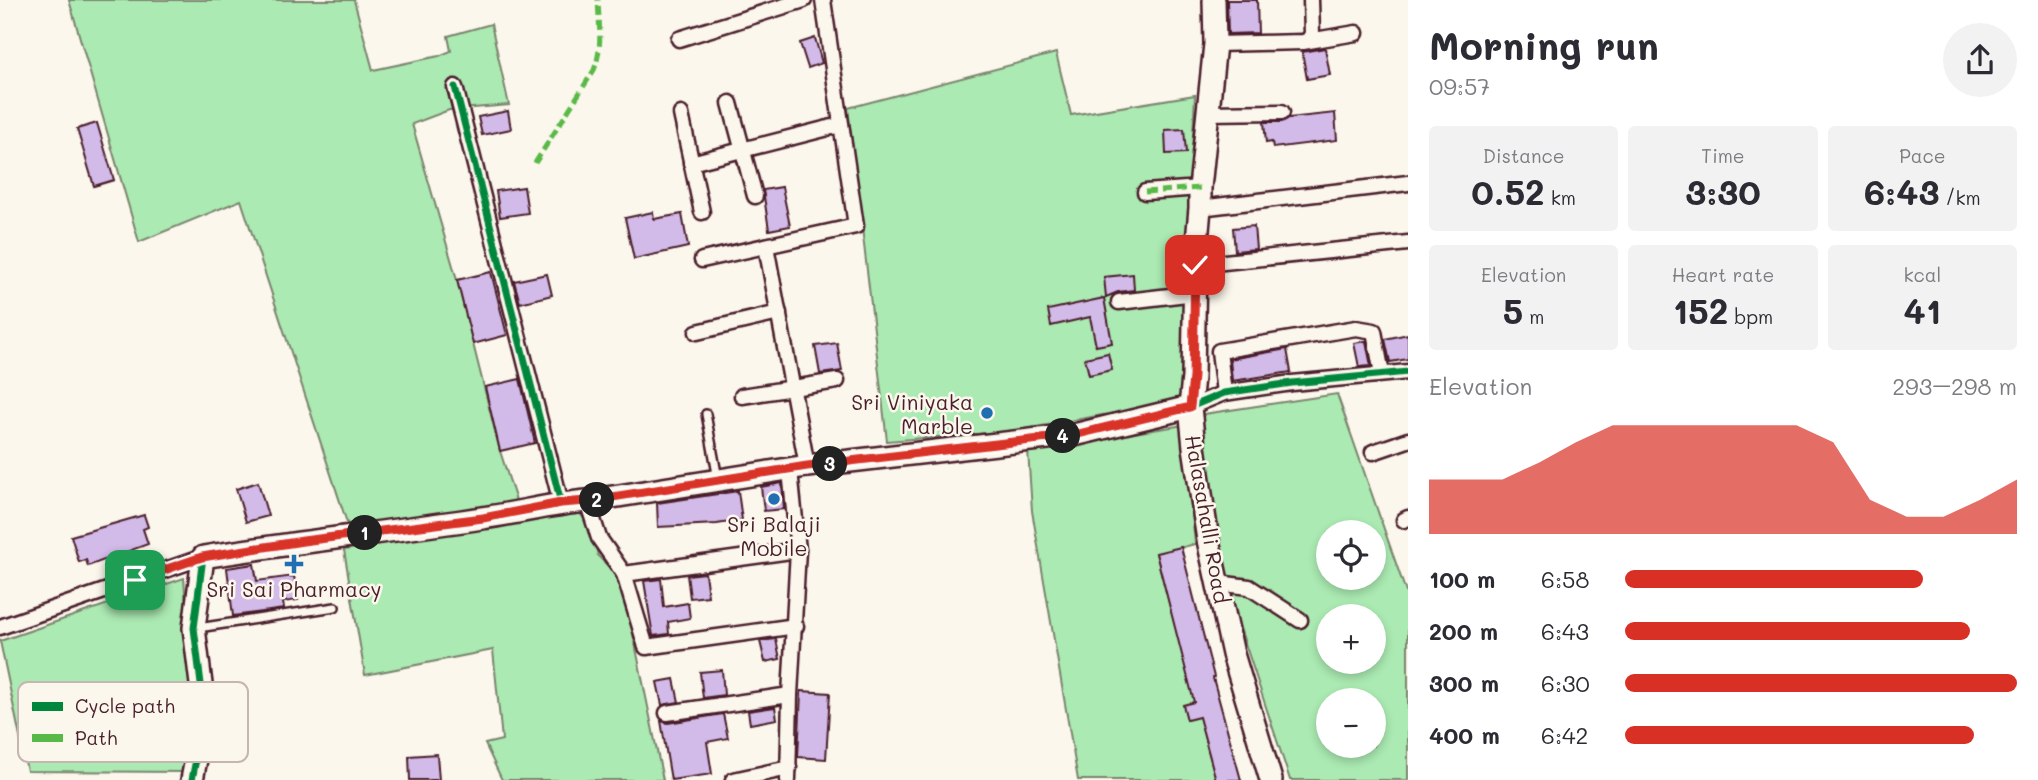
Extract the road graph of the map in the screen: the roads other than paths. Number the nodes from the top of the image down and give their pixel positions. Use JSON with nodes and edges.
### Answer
{"nodes":[{"id":1,"x":804,"y":0,"type":"edge"},
{"id":2,"x":823,"y":0,"type":"edge"},
{"id":3,"x":1214,"y":0,"type":"edge"},
{"id":4,"x":1311,"y":0,"type":"edge"},
{"id":5,"x":1356,"y":33,"type":"dead end"},
{"id":6,"x":679,"y":39,"type":"dead end"},
{"id":7,"x":1309,"y":39,"type":"junction"},
{"id":8,"x":1215,"y":44,"type":"junction"},
{"id":9,"x":456,"y":87,"type":"dead end"},
{"id":10,"x":730,"y":103,"type":"dead end"},
{"id":11,"x":1282,"y":112,"type":"dead end"},
{"id":12,"x":1207,"y":113,"type":"junction"},
{"id":13,"x":681,"y":114,"type":"dead end"},
{"id":14,"x":840,"y":125,"type":"junction"},
{"id":15,"x":743,"y":150,"type":"junction"},
{"id":16,"x":691,"y":163,"type":"junction"},
{"id":17,"x":1408,"y":183,"type":"edge"},
{"id":18,"x":1145,"y":192,"type":"dead end"},
{"id":19,"x":755,"y":196,"type":"dead end"},
{"id":20,"x":1200,"y":198,"type":"junction"},
{"id":21,"x":702,"y":212,"type":"dead end"},
{"id":22,"x":1408,"y":243,"type":"edge"},
{"id":23,"x":766,"y":246,"type":"junction"},
{"id":24,"x":702,"y":260,"type":"dead end"},
{"id":25,"x":1195,"y":265,"type":"junction"},
{"id":26,"x":1195,"y":293,"type":"junction"},
{"id":27,"x":1119,"y":302,"type":"dead end"},
{"id":28,"x":779,"y":313,"type":"junction"},
{"id":29,"x":697,"y":332,"type":"dead end"},
{"id":30,"x":1408,"y":373,"type":"edge"},
{"id":31,"x":1382,"y":374,"type":"junction"},
{"id":32,"x":837,"y":381,"type":"dead end"},
{"id":33,"x":792,"y":387,"type":"junction"},
{"id":34,"x":1224,"y":393,"type":"junction"},
{"id":35,"x":742,"y":396,"type":"dead end"},
{"id":36,"x":1190,"y":407,"type":"junction"},
{"id":37,"x":706,"y":414,"type":"dead end"},
{"id":38,"x":1408,"y":440,"type":"edge"},
{"id":39,"x":1373,"y":452,"type":"dead end"},
{"id":40,"x":798,"y":468,"type":"junction"},
{"id":41,"x":718,"y":481,"type":"junction"},
{"id":42,"x":587,"y":501,"type":"junction"},
{"id":43,"x":561,"y":503,"type":"junction"},
{"id":44,"x":798,"y":550,"type":"junction"},
{"id":45,"x":202,"y":557,"type":"junction"},
{"id":46,"x":624,"y":575,"type":"junction"},
{"id":47,"x":1218,"y":583,"type":"junction"},
{"id":48,"x":335,"y":607,"type":"dead end"},
{"id":49,"x":1300,"y":620,"type":"dead end"},
{"id":50,"x":796,"y":626,"type":"junction"},
{"id":51,"x":0,"y":627,"type":"edge"},
{"id":52,"x":194,"y":628,"type":"junction"},
{"id":53,"x":201,"y":682,"type":"edge"},
{"id":54,"x":790,"y":695,"type":"junction"},
{"id":55,"x":667,"y":713,"type":"dead end"},
{"id":56,"x":195,"y":762,"type":"edge"},
{"id":57,"x":789,"y":774,"type":"edge"},
{"id":58,"x":192,"y":780,"type":"edge"},
{"id":59,"x":733,"y":780,"type":"edge"},
{"id":60,"x":1271,"y":780,"type":"edge"}],
"edges":[{"from":1,"to":6,"type":"street"},
{"from":2,"to":14,"type":"street"},
{"from":3,"to":8,"type":"street","name":"Halasahalli Road"},
{"from":4,"to":7,"type":"street"},
{"from":5,"to":7,"type":"street"},
{"from":7,"to":8,"type":"street"},
{"from":8,"to":12,"type":"street","name":"Halasahalli Road"},
{"from":9,"to":43,"type":"street"},
{"from":10,"to":15,"type":"street"},
{"from":11,"to":12,"type":"street"},
{"from":12,"to":20,"type":"street","name":"Halasahalli Road"},
{"from":13,"to":16,"type":"street"},
{"from":14,"to":15,"type":"street"},
{"from":14,"to":23,"type":"street"},
{"from":15,"to":16,"type":"street"},
{"from":15,"to":19,"type":"street"},
{"from":16,"to":21,"type":"street"},
{"from":17,"to":20,"type":"street"},
{"from":18,"to":20,"type":"street"},
{"from":20,"to":25,"type":"street","name":"Halasahalli Road"},
{"from":22,"to":25,"type":"street"},
{"from":23,"to":24,"type":"street"},
{"from":23,"to":28,"type":"street"},
{"from":25,"to":26,"type":"street","name":"Halasahalli Road"},
{"from":26,"to":27,"type":"street"},
{"from":26,"to":36,"type":"street","name":"Halasahalli Road"},
{"from":28,"to":29,"type":"street"},
{"from":28,"to":33,"type":"street"},
{"from":30,"to":31,"type":"street"},
{"from":31,"to":34,"type":"street"},
{"from":31,"to":34,"type":"street"},
{"from":32,"to":33,"type":"street"},
{"from":33,"to":35,"type":"street"},
{"from":33,"to":40,"type":"street"},
{"from":34,"to":36,"type":"street"},
{"from":36,"to":40,"type":"street"},
{"from":36,"to":47,"type":"street","name":"Halasahalli Road"},
{"from":37,"to":41,"type":"lane"},
{"from":38,"to":39,"type":"street"},
{"from":40,"to":41,"type":"street"},
{"from":40,"to":44,"type":"street"},
{"from":41,"to":42,"type":"street"},
{"from":42,"to":43,"type":"street"},
{"from":42,"to":46,"type":"street"},
{"from":43,"to":45,"type":"street"},
{"from":44,"to":46,"type":"street"},
{"from":44,"to":50,"type":"street"},
{"from":45,"to":51,"type":"street"},
{"from":45,"to":52,"type":"street"},
{"from":46,"to":50,"type":"street"},
{"from":47,"to":49,"type":"street"},
{"from":47,"to":60,"type":"street","name":"Halasahalli Road"},
{"from":48,"to":52,"type":"lane"},
{"from":50,"to":54,"type":"street"},
{"from":52,"to":53,"type":"street"},
{"from":54,"to":55,"type":"street"},
{"from":54,"to":57,"type":"street"},
{"from":56,"to":58,"type":"street"},
{"from":57,"to":59,"type":"street"}]}
